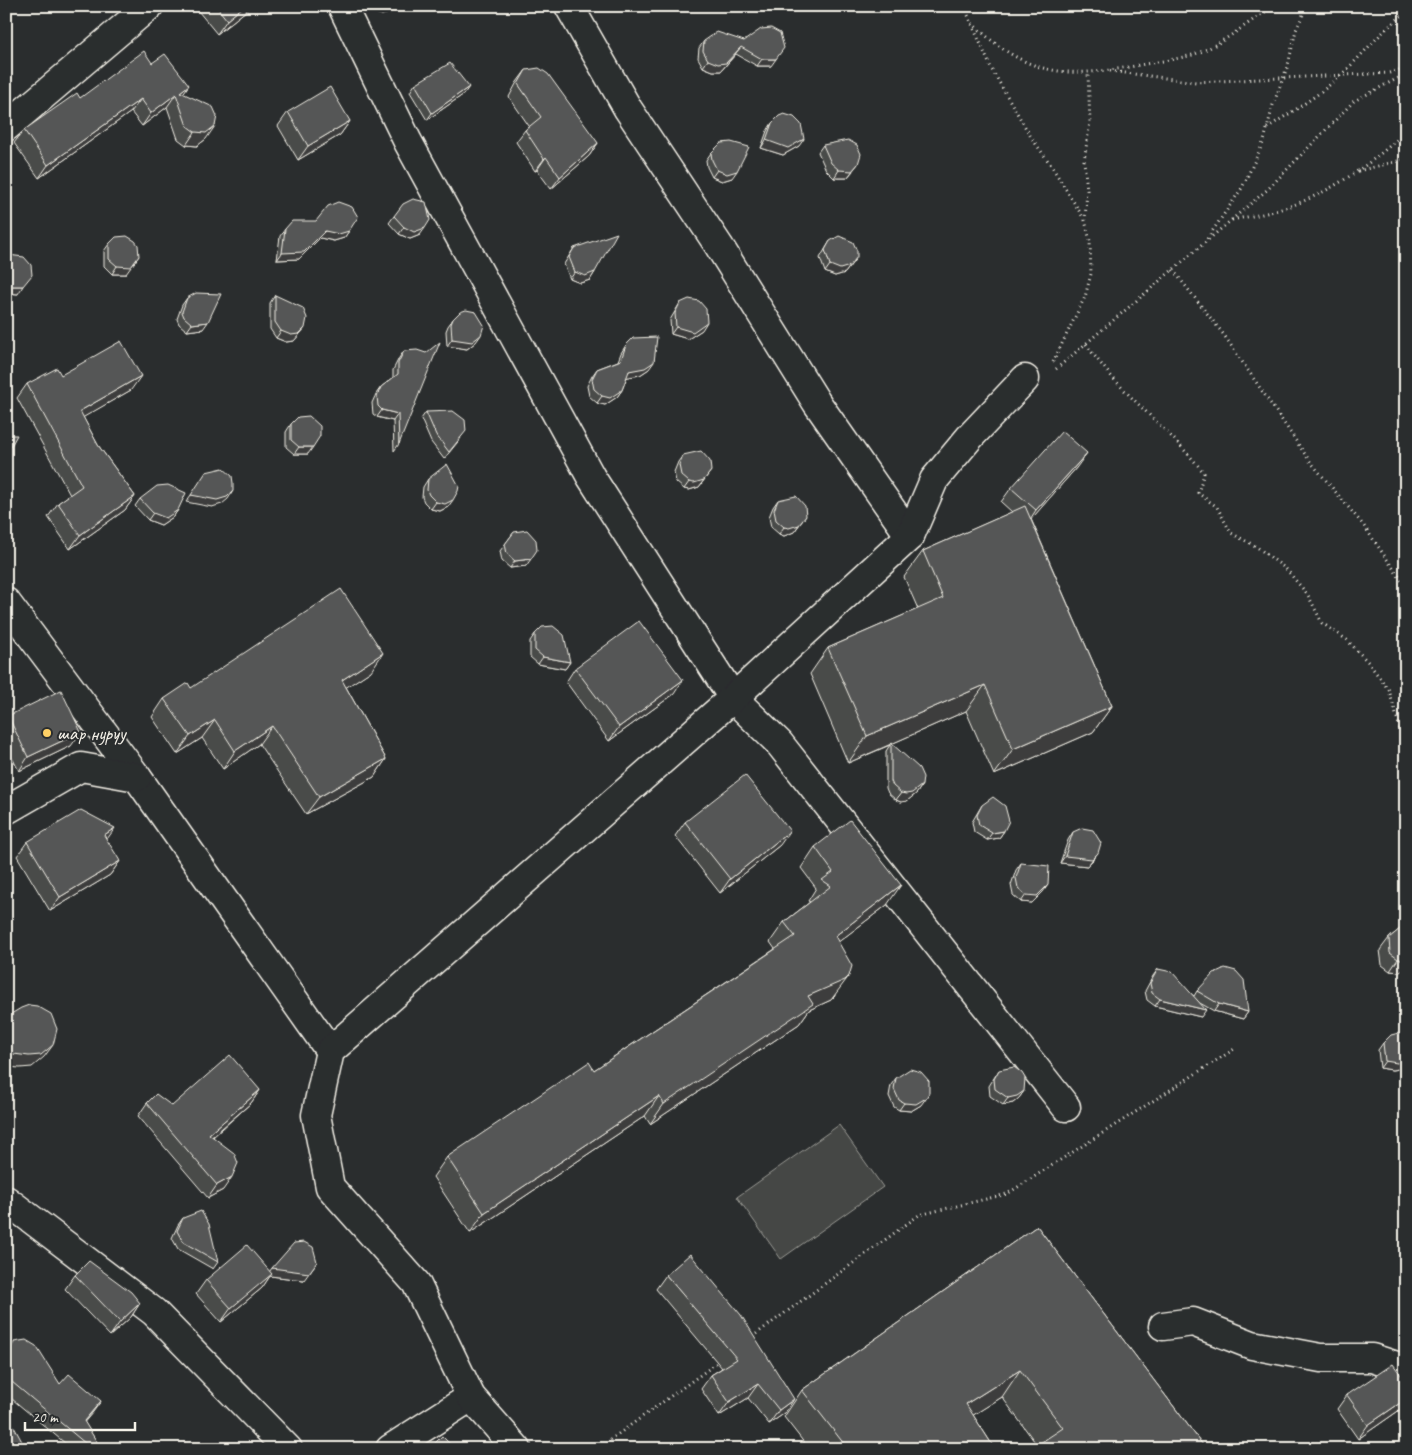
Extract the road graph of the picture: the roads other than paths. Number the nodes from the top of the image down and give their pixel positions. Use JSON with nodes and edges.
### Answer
{"nodes":[{"id":1,"x":149,"y":6,"type":"edge"},
{"id":2,"x":342,"y":6,"type":"edge"},
{"id":3,"x":569,"y":6,"type":"edge"},
{"id":4,"x":6,"y":127,"type":"edge"},
{"id":5,"x":1034,"y":380,"type":"road end"},
{"id":6,"x":910,"y":536,"type":"junction"},
{"id":7,"x":6,"y":602,"type":"edge"},
{"id":8,"x":732,"y":698,"type":"junction"},
{"id":9,"x":138,"y":777,"type":"junction"},
{"id":10,"x":6,"y":810,"type":"edge"},
{"id":11,"x":330,"y":1051,"type":"junction"},
{"id":12,"x":1066,"y":1107,"type":"dead end"},
{"id":13,"x":6,"y":1200,"type":"edge"},
{"id":14,"x":1163,"y":1326,"type":"dead end"},
{"id":15,"x":1406,"y":1369,"type":"edge"},
{"id":16,"x":471,"y":1397,"type":"junction"},
{"id":17,"x":288,"y":1449,"type":"edge"},
{"id":18,"x":390,"y":1449,"type":"edge"},
{"id":19,"x":517,"y":1449,"type":"edge"}],
"edges":[{"from":1,"to":4,"type":"street"},
{"from":2,"to":8,"type":"street"},
{"from":3,"to":6,"type":"street"},
{"from":5,"to":6,"type":"street"},
{"from":6,"to":8,"type":"street"},
{"from":7,"to":9,"type":"street"},
{"from":8,"to":11,"type":"street"},
{"from":8,"to":12,"type":"street"},
{"from":9,"to":10,"type":"street"},
{"from":9,"to":11,"type":"street"},
{"from":11,"to":16,"type":"street"},
{"from":13,"to":17,"type":"street"},
{"from":14,"to":15,"type":"street"},
{"from":16,"to":18,"type":"street"},
{"from":16,"to":19,"type":"street"}]}
